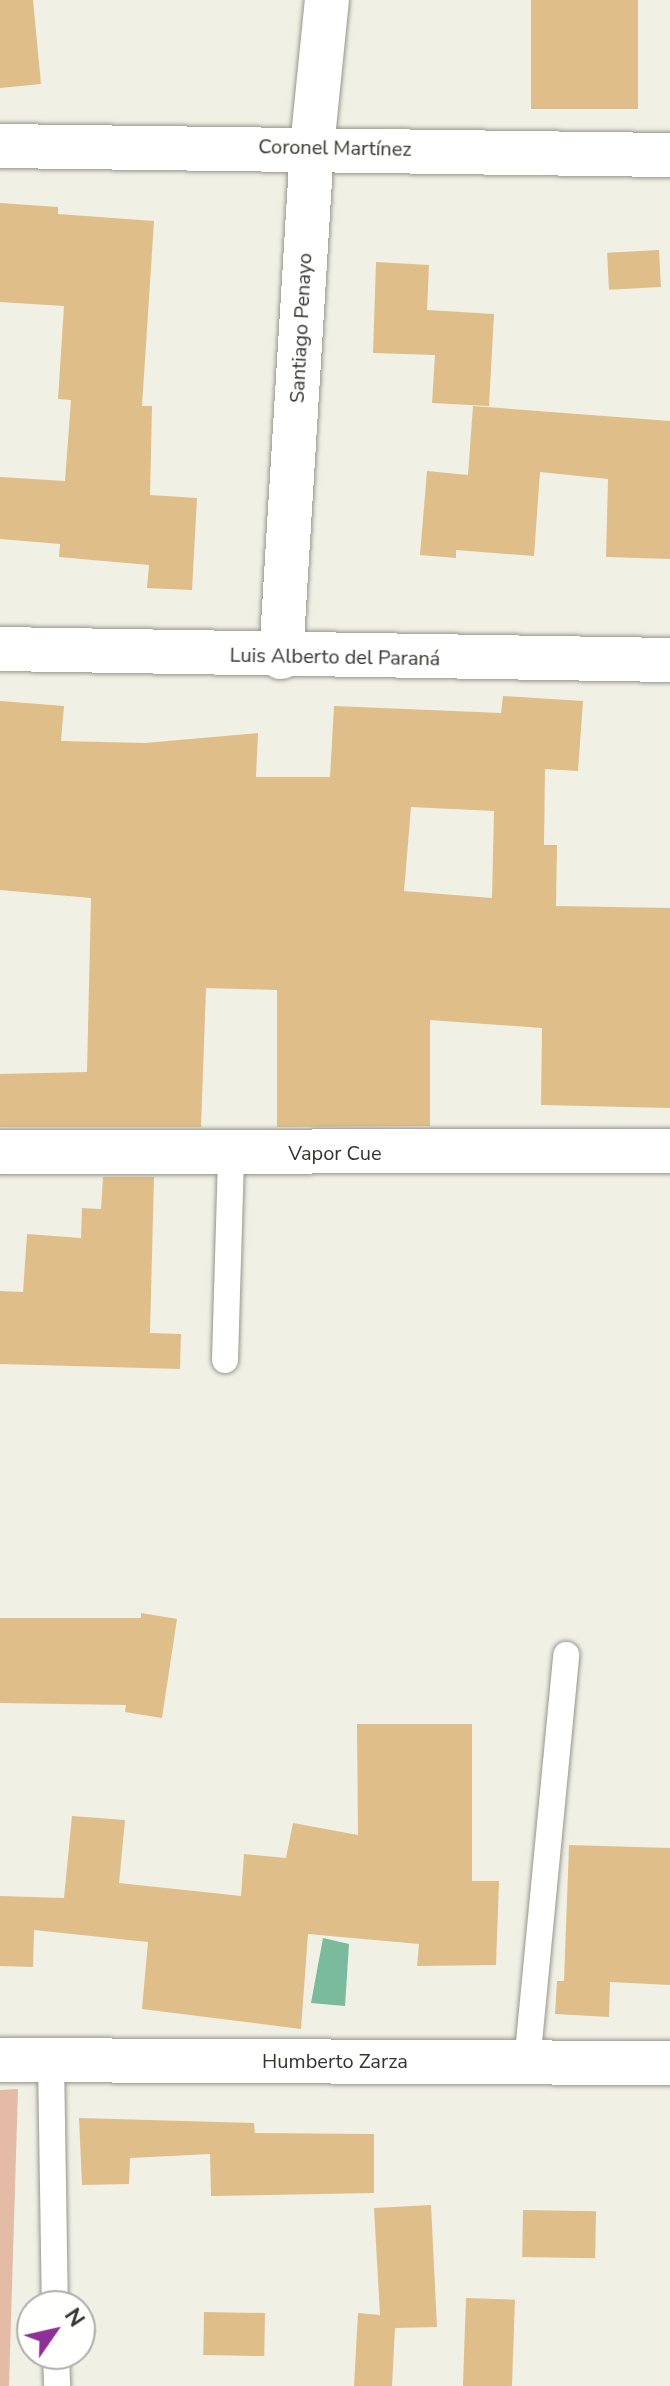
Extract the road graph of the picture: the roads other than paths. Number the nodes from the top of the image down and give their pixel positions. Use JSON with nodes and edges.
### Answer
{"nodes":[{"id":1,"x":327,"y":0,"type":"edge"},
{"id":2,"x":0,"y":146,"type":"edge"},
{"id":3,"x":312,"y":147,"type":"junction"},
{"id":4,"x":670,"y":155,"type":"edge"},
{"id":5,"x":0,"y":649,"type":"edge"},
{"id":6,"x":281,"y":657,"type":"junction"},
{"id":7,"x":670,"y":660,"type":"edge"},
{"id":8,"x":670,"y":1151,"type":"edge"},
{"id":9,"x":0,"y":1152,"type":"edge"},
{"id":10,"x":231,"y":1154,"type":"junction"},
{"id":11,"x":225,"y":1360,"type":"dead end"},
{"id":12,"x":566,"y":1655,"type":"dead end"},
{"id":13,"x":51,"y":2059,"type":"junction"},
{"id":14,"x":0,"y":2060,"type":"edge"},
{"id":15,"x":527,"y":2063,"type":"junction"},
{"id":16,"x":670,"y":2063,"type":"edge"},
{"id":17,"x":55,"y":2290,"type":"edge"}],
"edges":[{"from":1,"to":3,"type":"street","name":"Santiago Penayo"},
{"from":2,"to":3,"type":"street","name":"Coronel Martínez"},
{"from":3,"to":4,"type":"street","name":"Coronel Martínez"},
{"from":3,"to":6,"type":"street","name":"Santiago Penayo"},
{"from":5,"to":6,"type":"street","name":"Luis Alberto del Paraná"},
{"from":6,"to":7,"type":"street","name":"Luis Alberto del Paraná"},
{"from":8,"to":10,"type":"street","name":"Vapor Cue"},
{"from":9,"to":10,"type":"street","name":"Vapor Cue"},
{"from":10,"to":11,"type":"lane"},
{"from":12,"to":15,"type":"lane"},
{"from":13,"to":14,"type":"street","name":"Humberto Zarza"},
{"from":13,"to":15,"type":"street","name":"Humberto Zarza"},
{"from":13,"to":17,"type":"lane"},
{"from":15,"to":16,"type":"street","name":"Humberto Zarza"}]}
